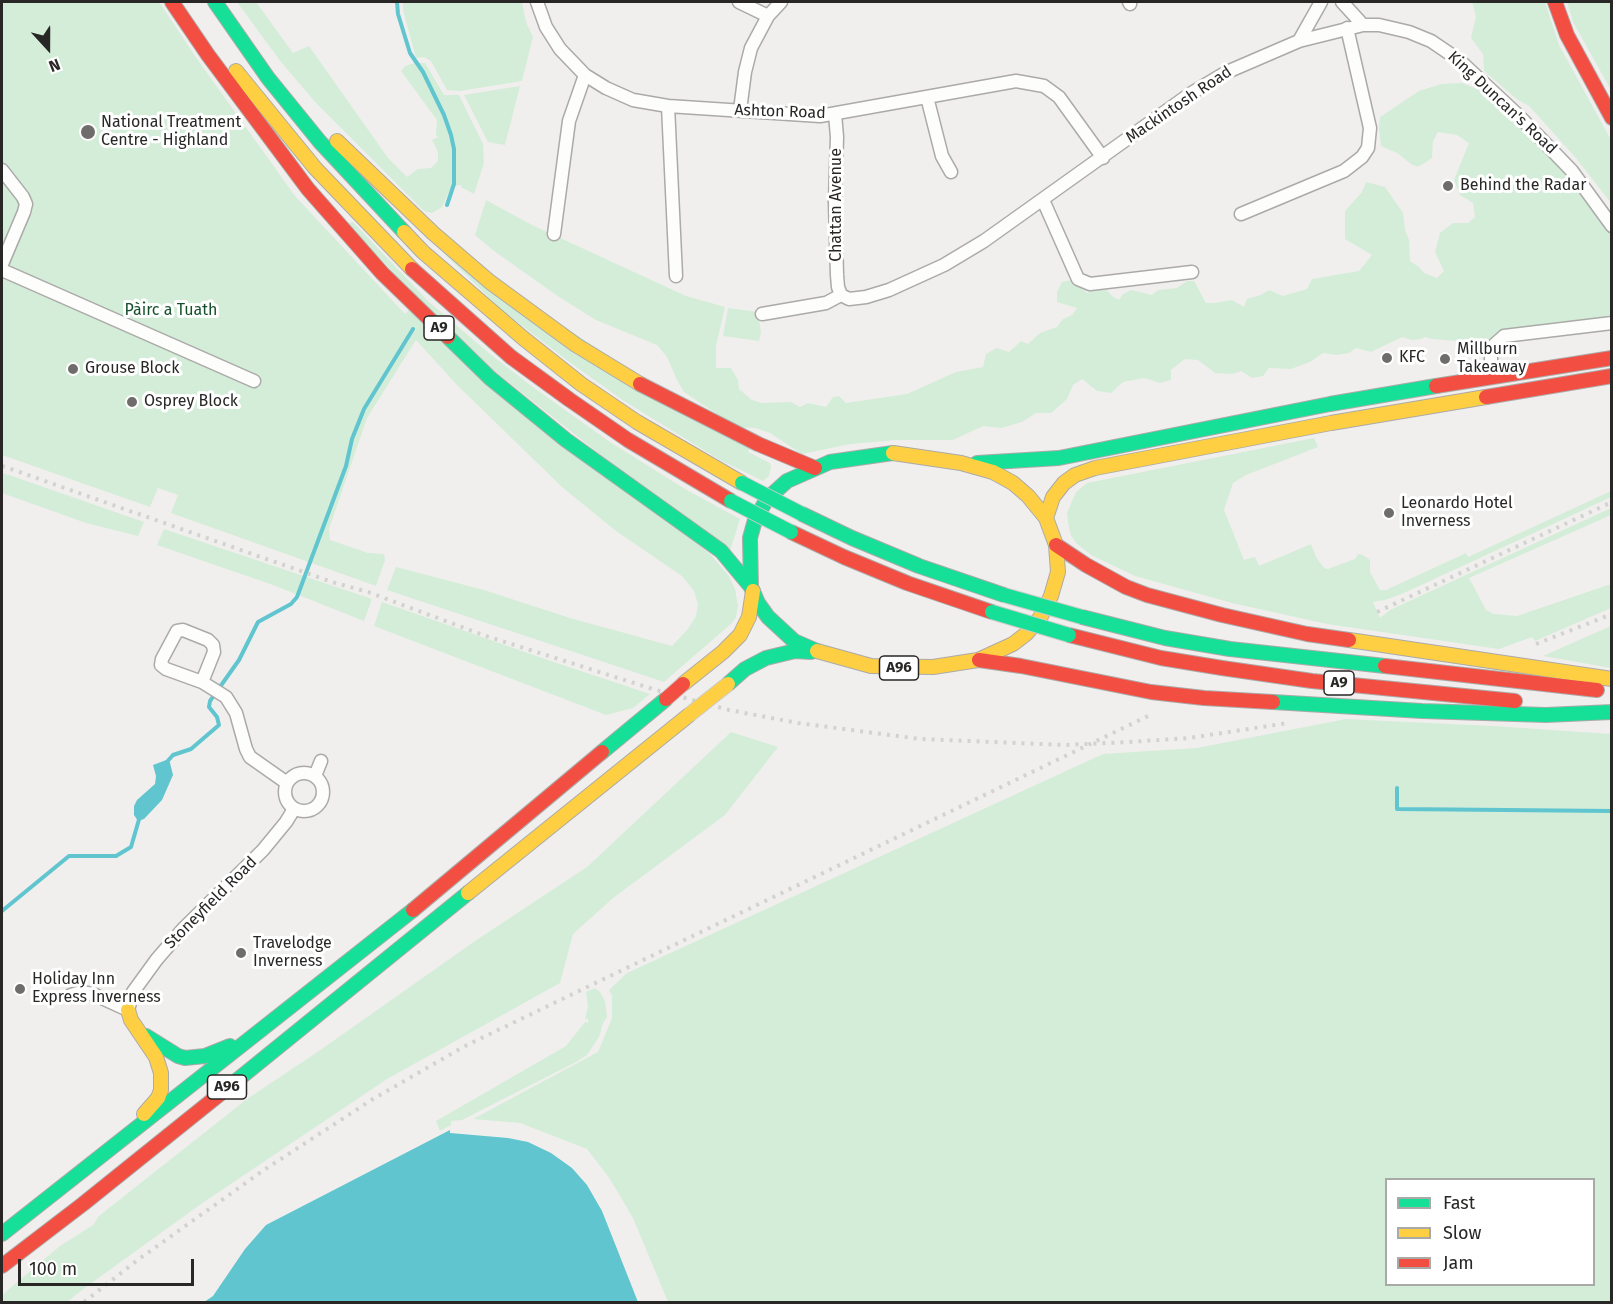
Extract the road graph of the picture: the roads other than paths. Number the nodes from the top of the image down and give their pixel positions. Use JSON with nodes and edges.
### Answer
{"nodes":[{"id":1,"x":172,"y":2,"type":"edge"},
{"id":2,"x":188,"y":2,"type":"edge"},
{"id":3,"x":215,"y":2,"type":"edge"},
{"id":4,"x":537,"y":2,"type":"edge"},
{"id":5,"x":739,"y":2,"type":"edge"},
{"id":6,"x":781,"y":2,"type":"edge"},
{"id":7,"x":1321,"y":2,"type":"edge"},
{"id":8,"x":1342,"y":2,"type":"edge"},
{"id":9,"x":1555,"y":2,"type":"edge"},
{"id":10,"x":768,"y":16,"type":"junction"},
{"id":11,"x":1363,"y":25,"type":"junction"},
{"id":12,"x":1347,"y":28,"type":"junction"},
{"id":13,"x":1299,"y":40,"type":"junction"},
{"id":14,"x":585,"y":75,"type":"junction"},
{"id":15,"x":268,"y":78,"type":"junction"},
{"id":16,"x":927,"y":97,"type":"junction"},
{"id":17,"x":668,"y":106,"type":"junction"},
{"id":18,"x":740,"y":110,"type":"junction"},
{"id":19,"x":835,"y":114,"type":"junction"},
{"id":20,"x":1611,"y":118,"type":"edge"},
{"id":21,"x":1103,"y":158,"type":"junction"},
{"id":22,"x":2,"y":170,"type":"edge"},
{"id":23,"x":951,"y":172,"type":"dead end"},
{"id":24,"x":1043,"y":200,"type":"junction"},
{"id":25,"x":1242,"y":214,"type":"dead end"},
{"id":26,"x":1611,"y":226,"type":"edge"},
{"id":27,"x":554,"y":234,"type":"dead end"},
{"id":28,"x":2,"y":264,"type":"edge"},
{"id":29,"x":2,"y":270,"type":"edge"},
{"id":30,"x":1192,"y":272,"type":"dead end"},
{"id":31,"x":676,"y":276,"type":"dead end"},
{"id":32,"x":841,"y":294,"type":"junction"},
{"id":33,"x":762,"y":314,"type":"dead end"},
{"id":34,"x":1611,"y":323,"type":"edge"},
{"id":35,"x":1611,"y":358,"type":"edge"},
{"id":36,"x":1611,"y":375,"type":"edge"},
{"id":37,"x":1491,"y":376,"type":"junction"},
{"id":38,"x":254,"y":381,"type":"dead end"},
{"id":39,"x":1551,"y":386,"type":"junction"},
{"id":40,"x":961,"y":463,"type":"junction"},
{"id":41,"x":815,"y":468,"type":"junction"},
{"id":42,"x":1046,"y":518,"type":"junction"},
{"id":43,"x":1056,"y":545,"type":"junction"},
{"id":44,"x":752,"y":589,"type":"junction"},
{"id":45,"x":821,"y":653,"type":"junction"},
{"id":46,"x":978,"y":660,"type":"junction"},
{"id":47,"x":1611,"y":679,"type":"edge"},
{"id":48,"x":212,"y":688,"type":"junction"},
{"id":49,"x":1611,"y":692,"type":"edge"},
{"id":50,"x":1611,"y":712,"type":"edge"},
{"id":51,"x":321,"y":761,"type":"dead end"},
{"id":52,"x":315,"y":776,"type":"junction"},
{"id":53,"x":287,"y":783,"type":"junction"},
{"id":54,"x":294,"y":809,"type":"junction"},
{"id":55,"x":71,"y":995,"type":"dead end"},
{"id":56,"x":304,"y":996,"type":"junction"},
{"id":57,"x":128,"y":1010,"type":"junction"},
{"id":58,"x":141,"y":1033,"type":"junction"},
{"id":59,"x":71,"y":1181,"type":"junction"},
{"id":60,"x":2,"y":1234,"type":"edge"},
{"id":61,"x":2,"y":1266,"type":"edge"}],
"edges":[{"from":1,"to":44,"type":"main road","number":"A9"},
{"from":2,"to":50,"type":"main road","number":"A9","bridge":true},
{"from":3,"to":15,"type":"main road","number":"A9"},
{"from":4,"to":14,"type":"street","name":"Ashton Road"},
{"from":5,"to":10,"type":"street"},
{"from":6,"to":10,"type":"street"},
{"from":7,"to":13,"type":"street"},
{"from":8,"to":11,"type":"street"},
{"from":9,"to":20,"type":"main road"},
{"from":10,"to":18,"type":"street"},
{"from":11,"to":12,"type":"street","name":"King Duncan's Road"},
{"from":11,"to":26,"type":"street","name":"King Duncan's Road"},
{"from":12,"to":13,"type":"street","name":"Mackintosh Road"},
{"from":12,"to":25,"type":"street"},
{"from":13,"to":21,"type":"street","name":"Mackintosh Road"},
{"from":14,"to":17,"type":"street","name":"Ashton Road"},
{"from":14,"to":27,"type":"street"},
{"from":15,"to":41,"type":"main road","number":"A9"},
{"from":15,"to":49,"type":"main road","number":"A9","bridge":true},
{"from":16,"to":19,"type":"street","name":"Ashton Road"},
{"from":16,"to":21,"type":"street","name":"Ashton Road"},
{"from":16,"to":23,"type":"street"},
{"from":17,"to":18,"type":"street","name":"Ashton Road"},
{"from":17,"to":31,"type":"street"},
{"from":18,"to":19,"type":"street","name":"Ashton Road"},
{"from":19,"to":32,"type":"street","name":"Chattan Avenue"},
{"from":21,"to":24,"type":"street","name":"Mackintosh Road"},
{"from":22,"to":28,"type":"street"},
{"from":24,"to":30,"type":"street"},
{"from":24,"to":32,"type":"street","name":"Mackintosh Road"},
{"from":29,"to":38,"type":"street"},
{"from":32,"to":33,"type":"street","name":"Mackintosh Road"},
{"from":34,"to":37,"type":"street"},
{"from":35,"to":37,"type":"main road"},
{"from":36,"to":39,"type":"main road"},
{"from":37,"to":39,"type":"main road"},
{"from":37,"to":40,"type":"main road"},
{"from":39,"to":42,"type":"main road"},
{"from":40,"to":41,"type":"main road","number":"A96"},
{"from":40,"to":42,"type":"main road","number":"A96"},
{"from":41,"to":44,"type":"main road","number":"A96"},
{"from":42,"to":43,"type":"main road","number":"A96"},
{"from":43,"to":46,"type":"main road","number":"A96"},
{"from":43,"to":47,"type":"main road"},
{"from":44,"to":45,"type":"main road","number":"A96"},
{"from":44,"to":56,"type":"main road","number":"A96","bridge":true},
{"from":45,"to":46,"type":"main road","number":"A96"},
{"from":45,"to":61,"type":"main road","number":"A96","bridge":true},
{"from":46,"to":50,"type":"main road","number":"A9"},
{"from":48,"to":48,"type":"street"},
{"from":48,"to":53,"type":"street"},
{"from":51,"to":52,"type":"street"},
{"from":52,"to":53,"type":"street"},
{"from":52,"to":54,"type":"street"},
{"from":53,"to":54,"type":"street"},
{"from":54,"to":57,"type":"street","name":"Stoneyfield Road"},
{"from":55,"to":57,"type":"street"},
{"from":56,"to":58,"type":"main road"},
{"from":56,"to":59,"type":"main road","number":"A96"},
{"from":57,"to":58,"type":"main road"},
{"from":58,"to":59,"type":"main road"},
{"from":59,"to":60,"type":"main road","number":"A96"}]}
